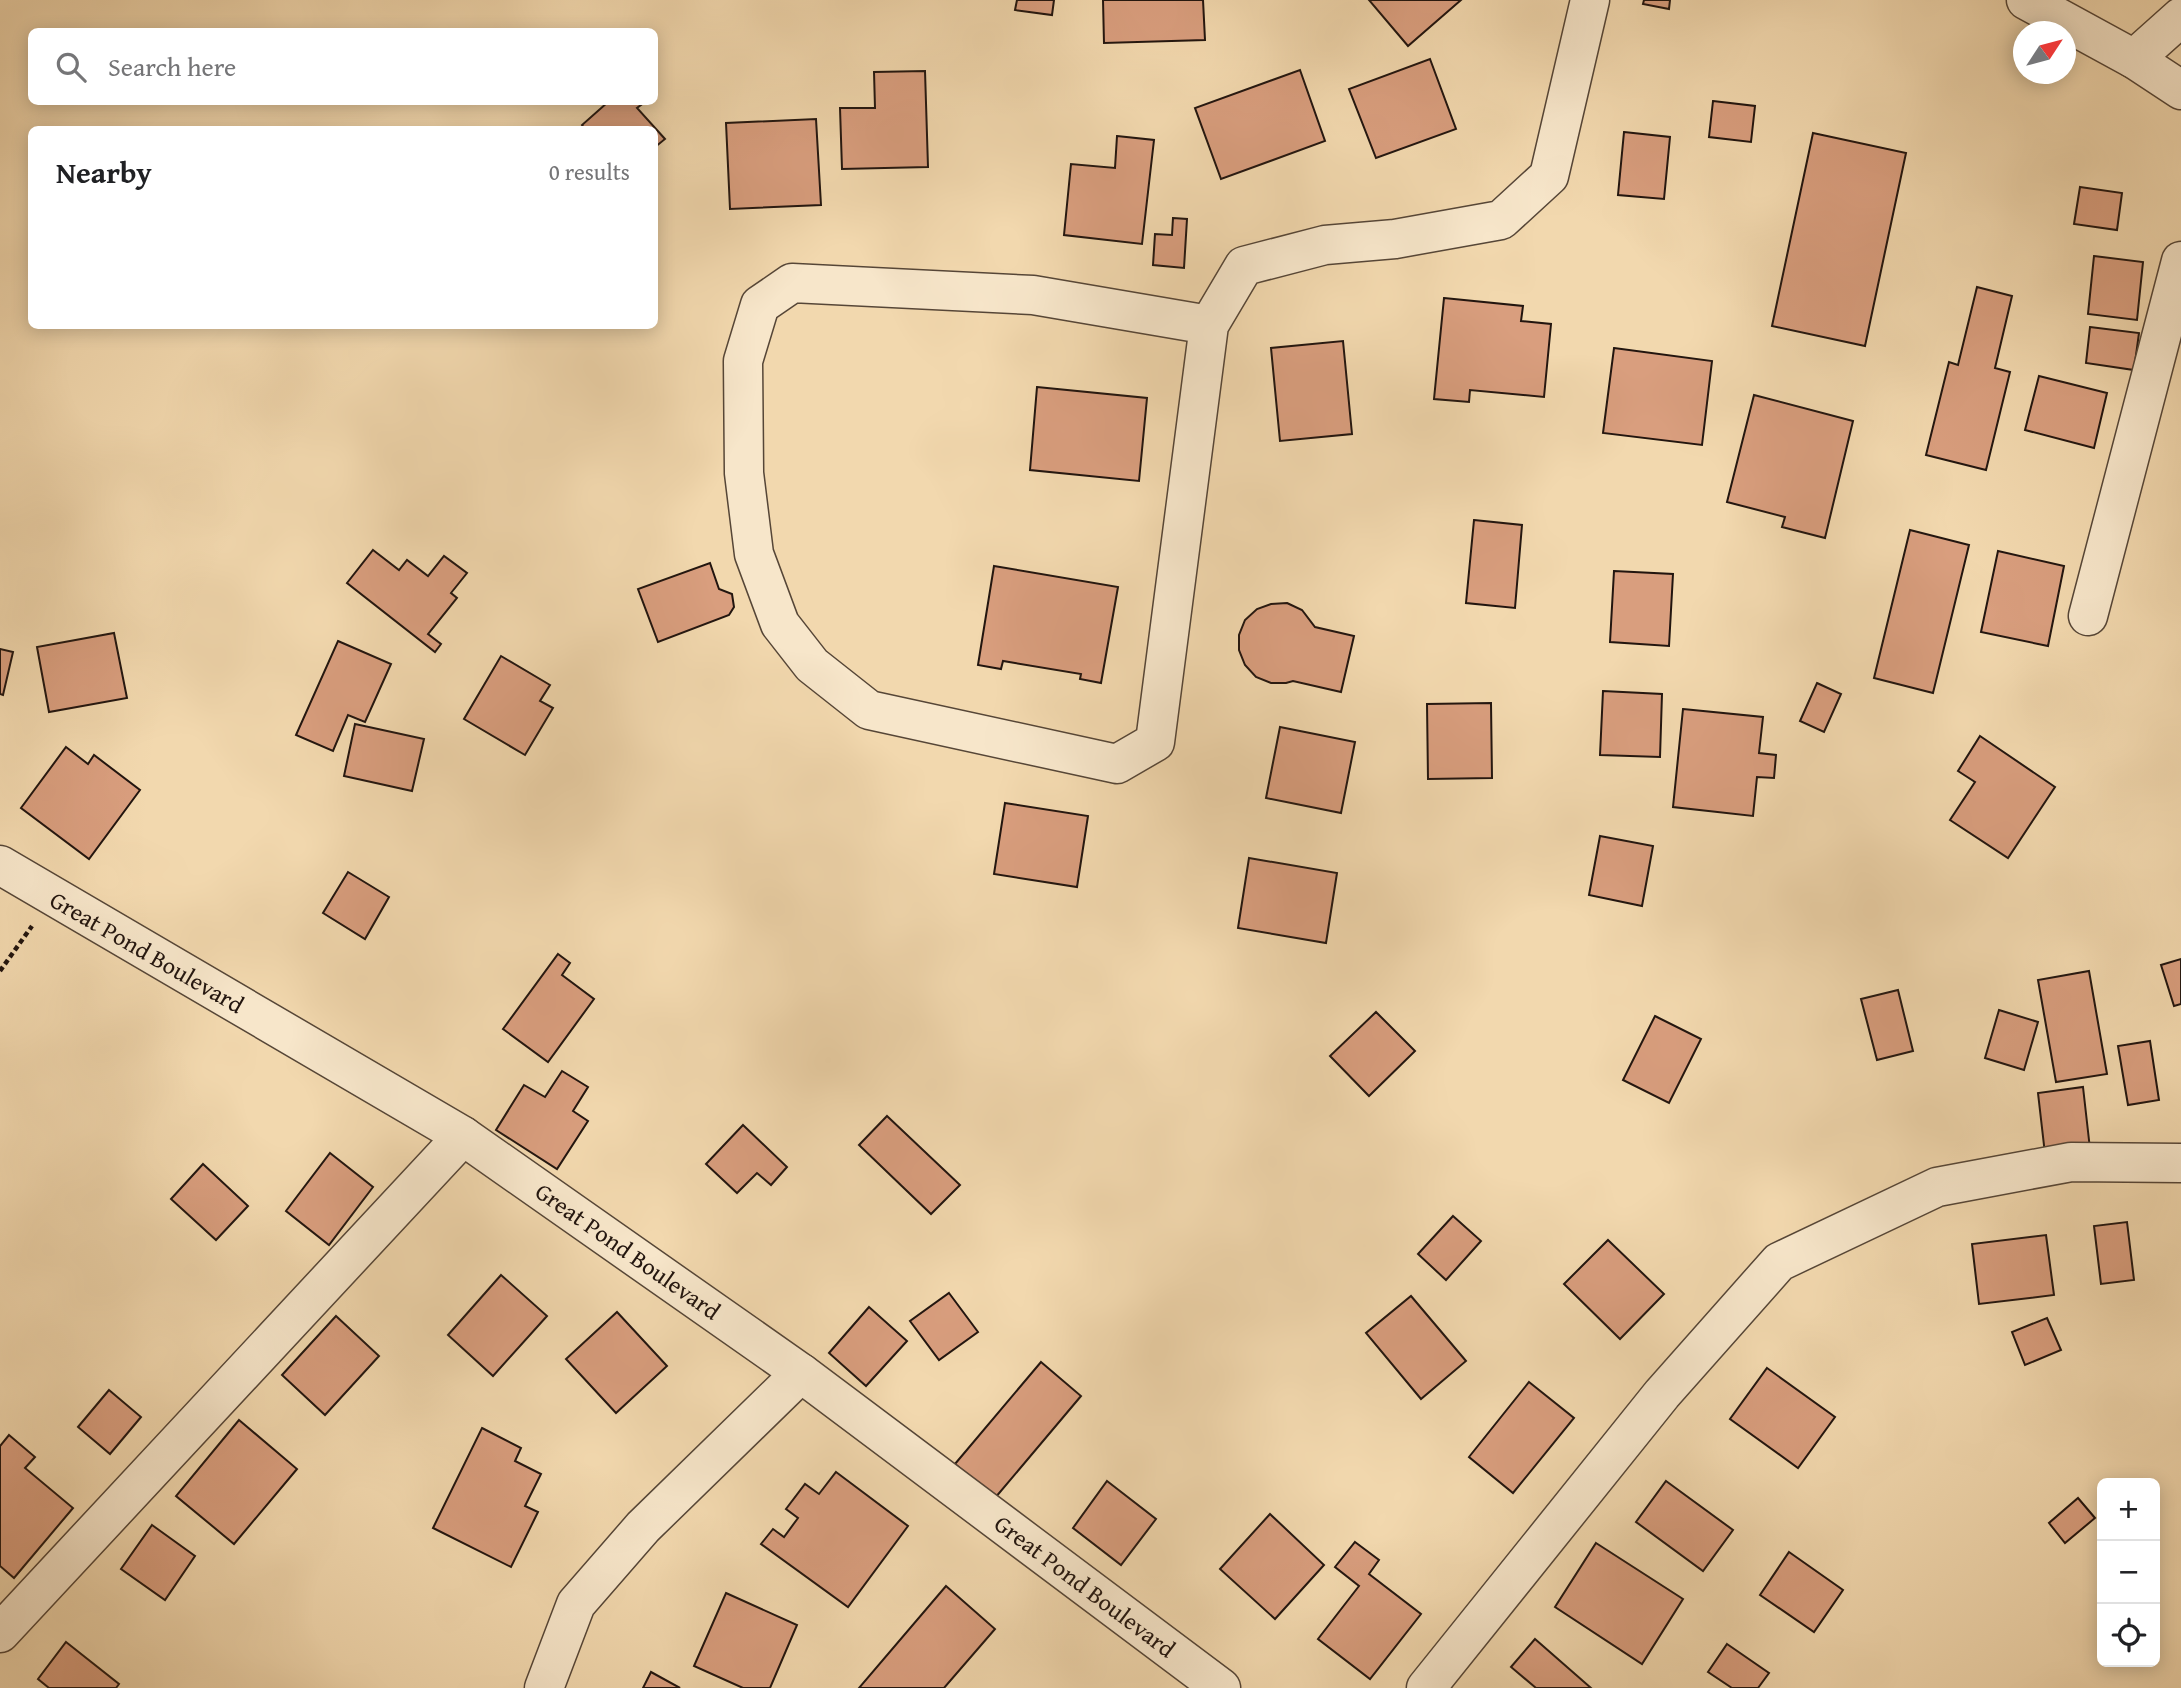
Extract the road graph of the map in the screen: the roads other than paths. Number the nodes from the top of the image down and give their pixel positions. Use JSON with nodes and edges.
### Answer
{"nodes":[{"id":1,"x":1590,"y":0,"type":"edge"},
{"id":2,"x":2026,"y":0,"type":"edge"},
{"id":3,"x":2181,"y":17,"type":"edge"},
{"id":4,"x":2134,"y":59,"type":"junction"},
{"id":5,"x":2181,"y":90,"type":"edge"},
{"id":6,"x":2181,"y":261,"type":"edge"},
{"id":7,"x":1209,"y":325,"type":"junction"},
{"id":8,"x":2088,"y":616,"type":"dead end"},
{"id":9,"x":0,"y":865,"type":"edge"},
{"id":10,"x":463,"y":1136,"type":"junction"},
{"id":11,"x":2181,"y":1163,"type":"edge"},
{"id":12,"x":801,"y":1373,"type":"junction"},
{"id":13,"x":0,"y":1633,"type":"edge"},
{"id":14,"x":544,"y":1688,"type":"edge"},
{"id":15,"x":1221,"y":1688,"type":"edge"},
{"id":16,"x":1426,"y":1688,"type":"edge"}],
"edges":[{"from":1,"to":7,"type":"street"},
{"from":2,"to":4,"type":"street"},
{"from":3,"to":4,"type":"street"},
{"from":4,"to":5,"type":"street"},
{"from":6,"to":8,"type":"street"},
{"from":7,"to":7,"type":"street"},
{"from":9,"to":10,"type":"street","name":"Great Pond Boulevard"},
{"from":10,"to":12,"type":"street","name":"Great Pond Boulevard"},
{"from":10,"to":13,"type":"street"},
{"from":11,"to":16,"type":"street"},
{"from":12,"to":14,"type":"street"},
{"from":12,"to":15,"type":"street","name":"Great Pond Boulevard"}]}
